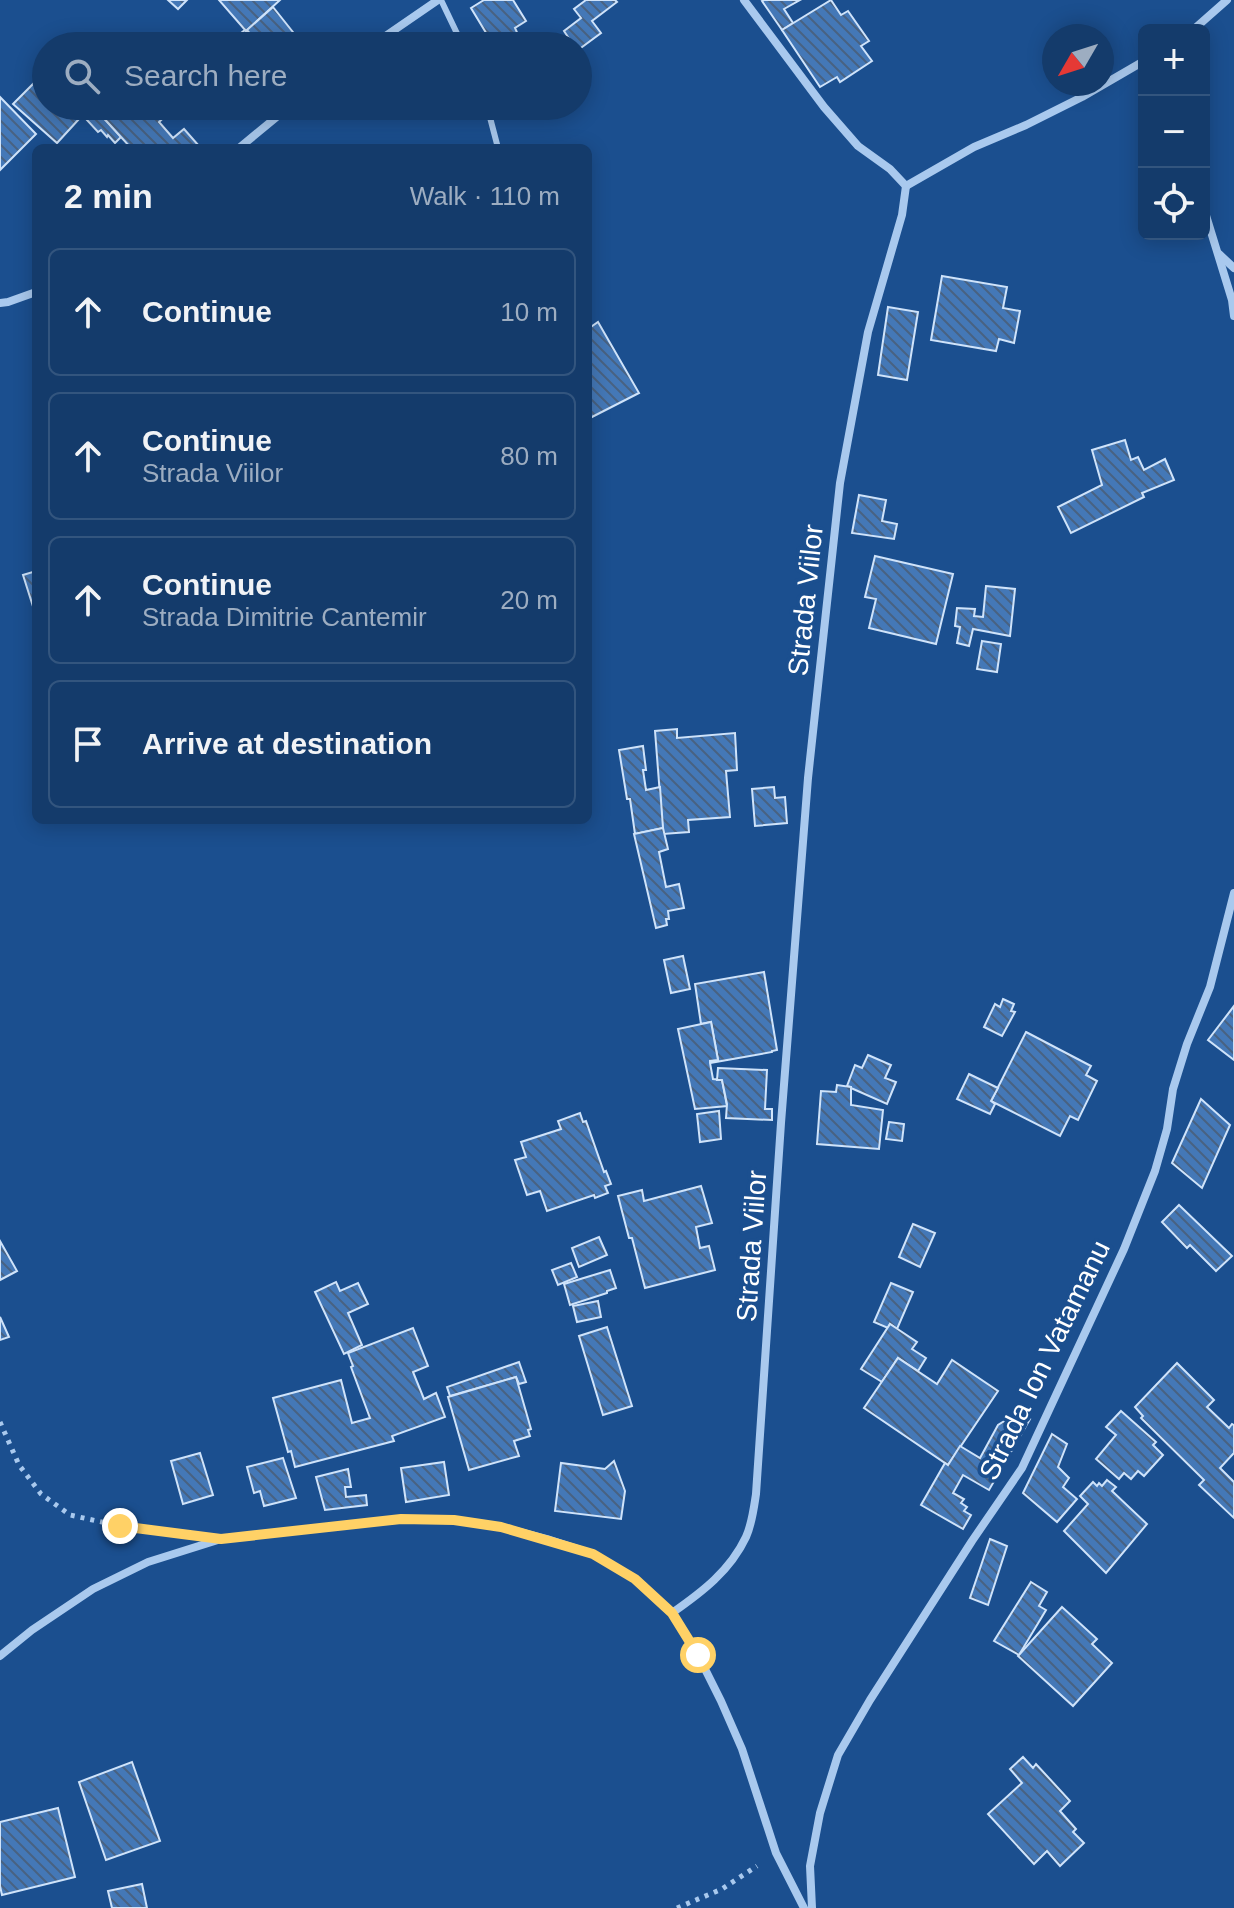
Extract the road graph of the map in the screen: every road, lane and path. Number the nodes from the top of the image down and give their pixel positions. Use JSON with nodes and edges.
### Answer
{"nodes":[{"id":1,"x":440,"y":0,"type":"edge"},
{"id":2,"x":744,"y":0,"type":"edge"},
{"id":3,"x":1227,"y":0,"type":"edge"},
{"id":4,"x":1200,"y":24,"type":"edge"},
{"id":5,"x":392,"y":32,"type":"edge"},
{"id":6,"x":456,"y":32,"type":"edge"},
{"id":7,"x":1138,"y":64,"type":"edge"},
{"id":8,"x":273,"y":120,"type":"edge"},
{"id":9,"x":491,"y":120,"type":"edge"},
{"id":10,"x":244,"y":144,"type":"edge"},
{"id":11,"x":497,"y":144,"type":"edge"},
{"id":12,"x":906,"y":186,"type":"junction"},
{"id":13,"x":1210,"y":227,"type":"edge"},
{"id":14,"x":1219,"y":254,"type":"junction"},
{"id":15,"x":1234,"y":268,"type":"edge"},
{"id":16,"x":32,"y":293,"type":"edge"},
{"id":17,"x":0,"y":303,"type":"edge"},
{"id":18,"x":1234,"y":316,"type":"edge"},
{"id":19,"x":1234,"y":893,"type":"edge"},
{"id":20,"x":0,"y":1422,"type":"edge"},
{"id":21,"x":163,"y":1532,"type":"dead end"},
{"id":22,"x":672,"y":1613,"type":"junction"},
{"id":23,"x":0,"y":1656,"type":"edge"},
{"id":24,"x":776,"y":1853,"type":"junction"},
{"id":25,"x":677,"y":1908,"type":"edge"},
{"id":26,"x":804,"y":1908,"type":"edge"},
{"id":27,"x":812,"y":1908,"type":"edge"}],
"edges":[{"from":1,"to":5,"type":"street"},
{"from":1,"to":6,"type":"lane"},
{"from":2,"to":12,"type":"street"},
{"from":3,"to":4,"type":"street"},
{"from":7,"to":12,"type":"street"},
{"from":8,"to":10,"type":"street"},
{"from":9,"to":11,"type":"lane"},
{"from":12,"to":22,"type":"street","name":"Strada Viilor"},
{"from":13,"to":14,"type":"street"},
{"from":14,"to":15,"type":"street"},
{"from":14,"to":18,"type":"street"},
{"from":16,"to":17,"type":"street"},
{"from":19,"to":27,"type":"street","name":"Strada Ion Vatamanu"},
{"from":20,"to":21,"type":"path"},
{"from":22,"to":23,"type":"street"},
{"from":22,"to":24,"type":"street"},
{"from":24,"to":25,"type":"path"},
{"from":24,"to":26,"type":"street"}]}
